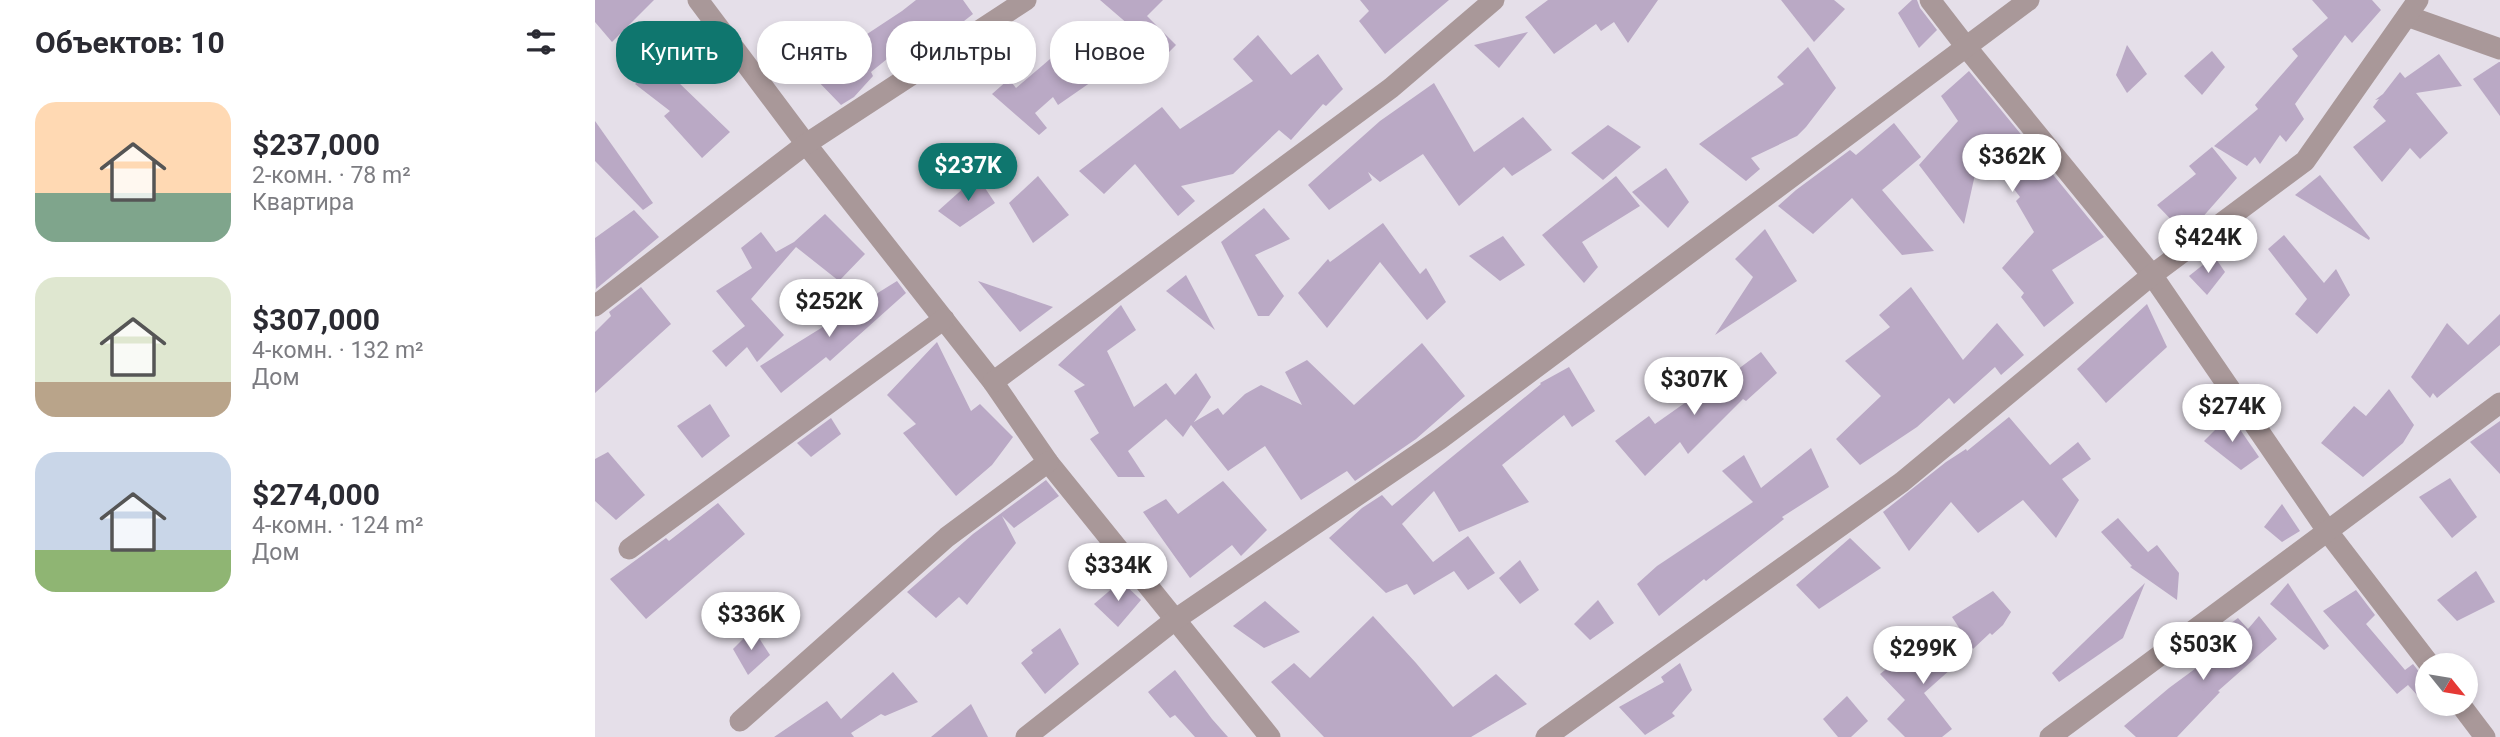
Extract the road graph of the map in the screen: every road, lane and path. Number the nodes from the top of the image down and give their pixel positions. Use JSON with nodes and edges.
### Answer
{"nodes":[{"id":1,"x":698,"y":0,"type":"edge"},
{"id":2,"x":1026,"y":0,"type":"edge"},
{"id":3,"x":1494,"y":0,"type":"edge"},
{"id":4,"x":1930,"y":0,"type":"edge"},
{"id":5,"x":2029,"y":0,"type":"edge"},
{"id":6,"x":2413,"y":8,"type":"edge"},
{"id":7,"x":1966,"y":48,"type":"junction"},
{"id":8,"x":2500,"y":49,"type":"edge"},
{"id":9,"x":806,"y":144,"type":"junction"},
{"id":10,"x":2152,"y":275,"type":"junction"},
{"id":11,"x":595,"y":306,"type":"edge"},
{"id":12,"x":944,"y":320,"type":"junction"},
{"id":13,"x":993,"y":382,"type":"junction"},
{"id":14,"x":2500,"y":402,"type":"edge"},
{"id":15,"x":1048,"y":462,"type":"junction"},
{"id":16,"x":2328,"y":532,"type":"junction"},
{"id":17,"x":629,"y":549,"type":"dead end"},
{"id":18,"x":1176,"y":619,"type":"junction"},
{"id":19,"x":2421,"y":653,"type":"edge"},
{"id":20,"x":2469,"y":716,"type":"edge"},
{"id":21,"x":740,"y":721,"type":"dead end"},
{"id":22,"x":1026,"y":737,"type":"edge"},
{"id":23,"x":1270,"y":737,"type":"edge"},
{"id":24,"x":1546,"y":737,"type":"edge"},
{"id":25,"x":2050,"y":737,"type":"edge"},
{"id":26,"x":2486,"y":737,"type":"edge"}],
"edges":[{"from":1,"to":9,"type":"street"},
{"from":2,"to":9,"type":"street"},
{"from":3,"to":13,"type":"street"},
{"from":4,"to":7,"type":"street"},
{"from":5,"to":7,"type":"street"},
{"from":6,"to":8,"type":"street"},
{"from":6,"to":10,"type":"street"},
{"from":7,"to":10,"type":"street"},
{"from":7,"to":18,"type":"street"},
{"from":9,"to":11,"type":"street"},
{"from":9,"to":12,"type":"street"},
{"from":10,"to":16,"type":"street"},
{"from":10,"to":24,"type":"street"},
{"from":12,"to":13,"type":"street"},
{"from":12,"to":17,"type":"street"},
{"from":13,"to":15,"type":"street"},
{"from":14,"to":16,"type":"street"},
{"from":15,"to":18,"type":"street"},
{"from":15,"to":21,"type":"street"},
{"from":16,"to":19,"type":"street"},
{"from":16,"to":25,"type":"street"},
{"from":18,"to":22,"type":"street"},
{"from":18,"to":23,"type":"street"},
{"from":20,"to":26,"type":"street"}]}
